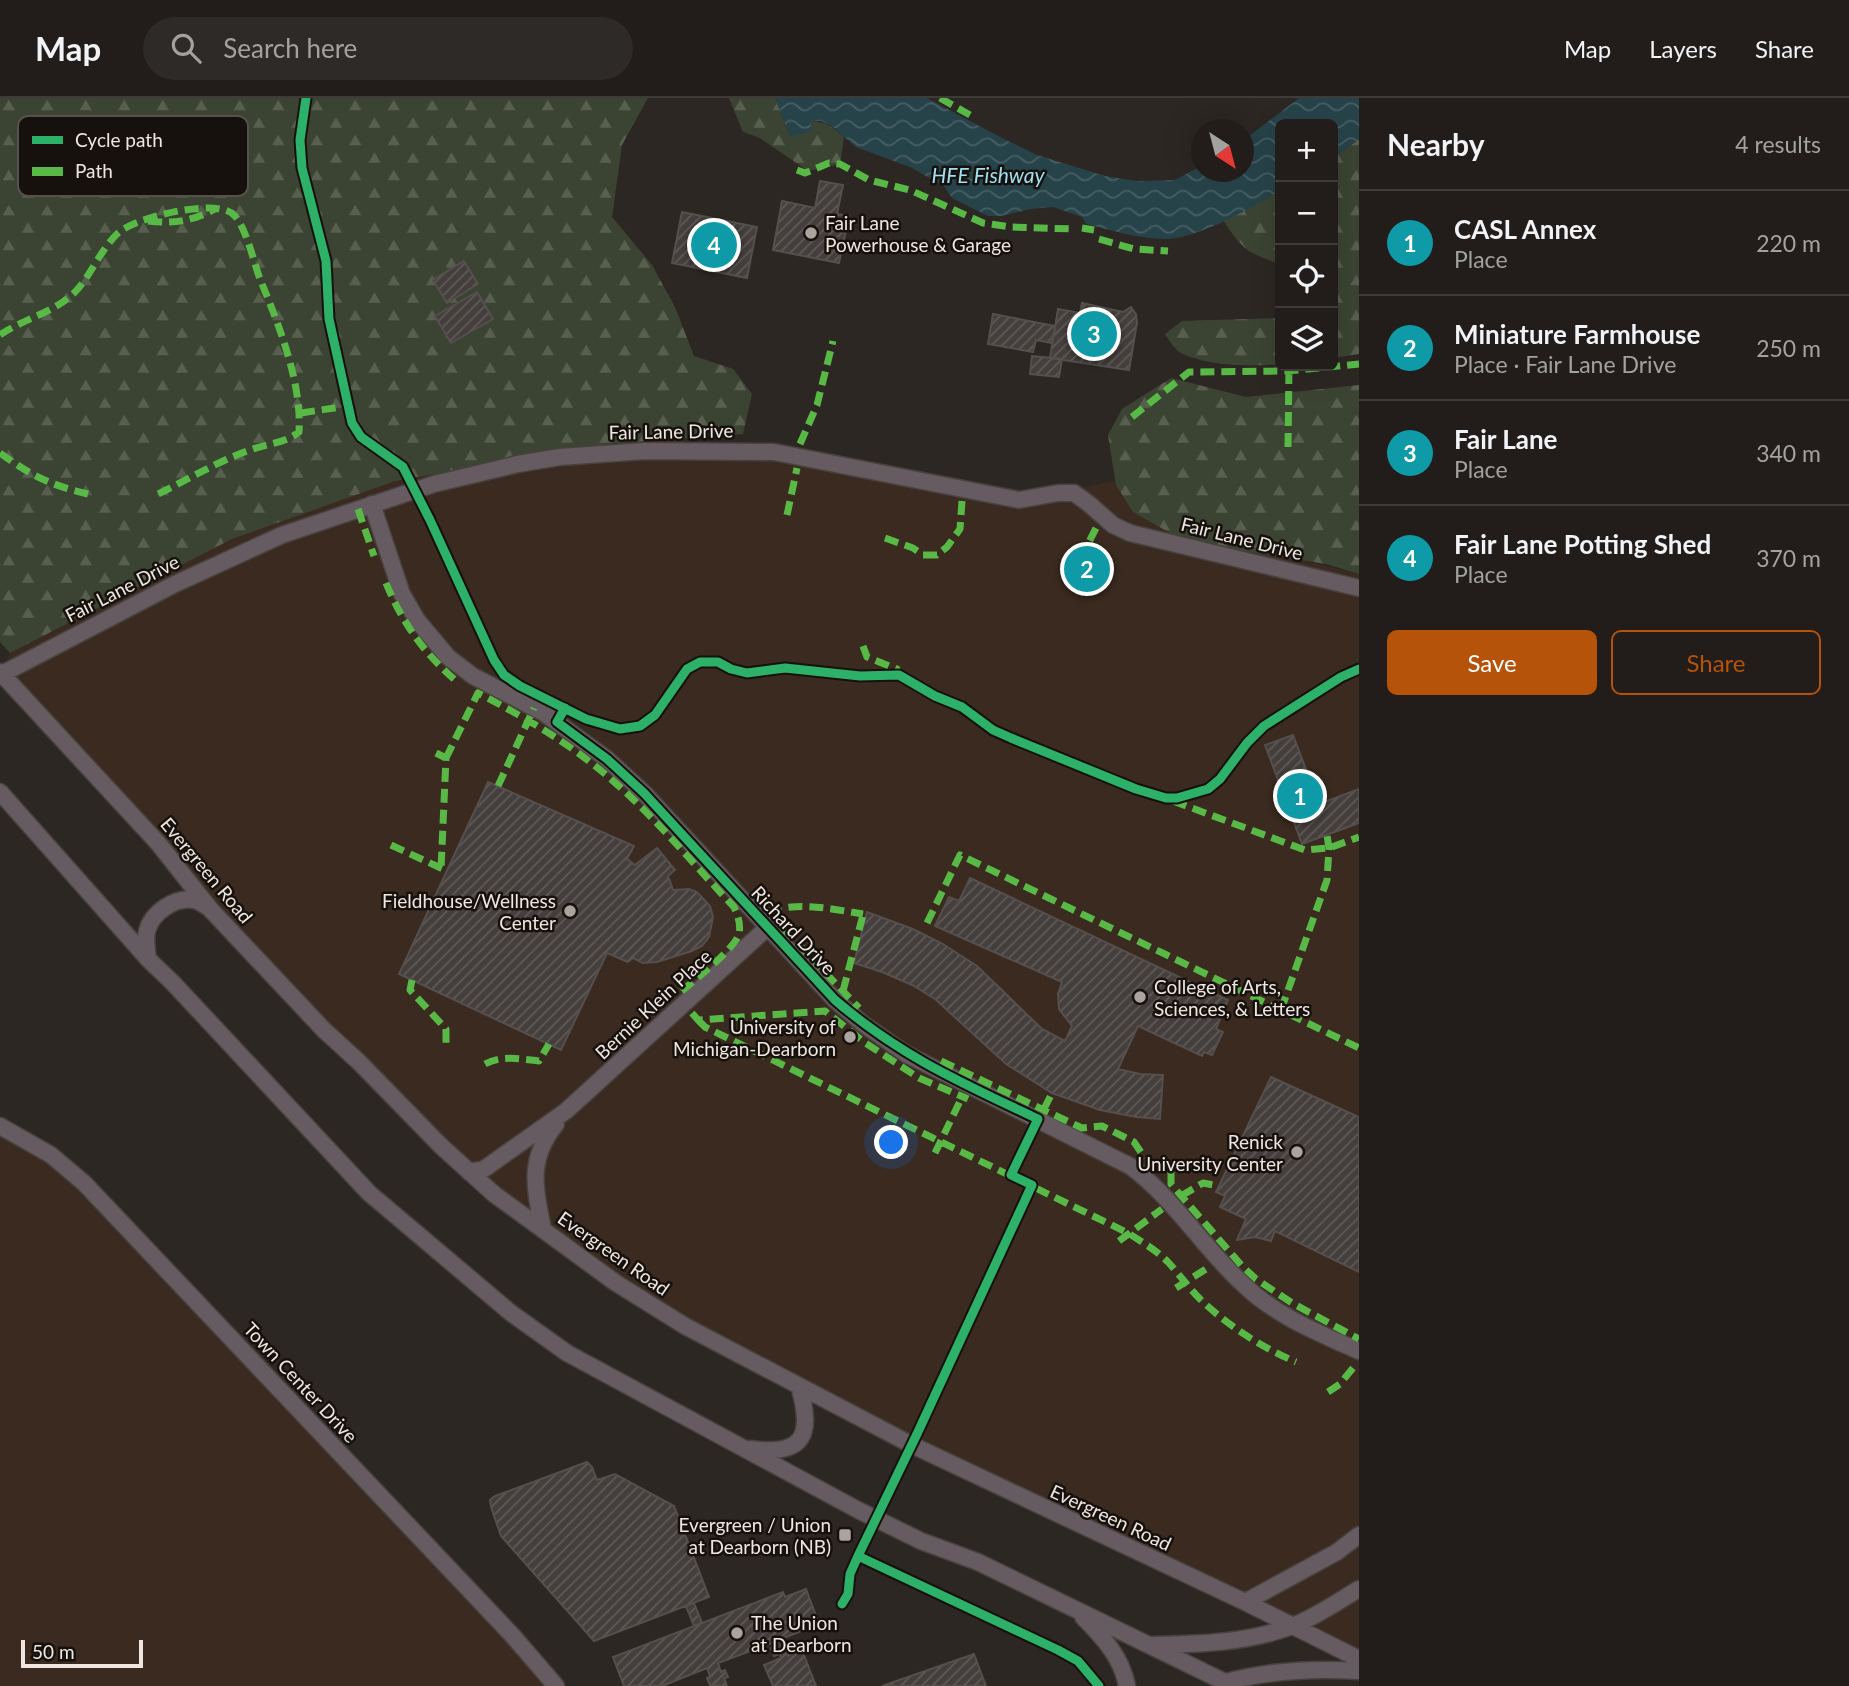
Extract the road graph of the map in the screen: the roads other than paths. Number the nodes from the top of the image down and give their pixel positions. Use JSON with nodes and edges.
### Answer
{"nodes":[{"id":1,"x":372,"y":504,"type":"junction"},
{"id":2,"x":1359,"y":589,"type":"edge"},
{"id":3,"x":1,"y":673,"type":"edge"},
{"id":4,"x":0,"y":792,"type":"edge"},
{"id":5,"x":211,"y":910,"type":"junction"},
{"id":6,"x":767,"y":928,"type":"junction"},
{"id":7,"x":148,"y":959,"type":"junction"},
{"id":8,"x":566,"y":1111,"type":"junction"},
{"id":9,"x":0,"y":1126,"type":"edge"},
{"id":10,"x":469,"y":1172,"type":"junction"},
{"id":11,"x":543,"y":1229,"type":"junction"},
{"id":12,"x":1359,"y":1352,"type":"edge"},
{"id":13,"x":799,"y":1386,"type":"junction"},
{"id":14,"x":741,"y":1448,"type":"junction"},
{"id":15,"x":1359,"y":1535,"type":"edge"},
{"id":16,"x":1359,"y":1589,"type":"edge"},
{"id":17,"x":1245,"y":1602,"type":"junction"},
{"id":18,"x":1074,"y":1608,"type":"junction"},
{"id":19,"x":1292,"y":1626,"type":"junction"},
{"id":20,"x":1150,"y":1645,"type":"junction"},
{"id":21,"x":1359,"y":1659,"type":"edge"},
{"id":22,"x":1359,"y":1671,"type":"edge"},
{"id":23,"x":1224,"y":1685,"type":"edge"},
{"id":24,"x":556,"y":1686,"type":"edge"},
{"id":25,"x":1127,"y":1686,"type":"edge"}],
"edges":[{"from":1,"to":2,"type":"street","name":"Fair Lane Drive"},
{"from":1,"to":3,"type":"street","name":"Fair Lane Drive"},
{"from":1,"to":6,"type":"street","name":"Richard Drive"},
{"from":3,"to":5,"type":"street","name":"Evergreen Road"},
{"from":4,"to":7,"type":"street"},
{"from":5,"to":7,"type":"street"},
{"from":5,"to":10,"type":"street","name":"Evergreen Road"},
{"from":6,"to":8,"type":"street","name":"Bernie Klein Place"},
{"from":6,"to":12,"type":"street","name":"Richard Drive"},
{"from":7,"to":14,"type":"street"},
{"from":8,"to":10,"type":"street","name":"Bernie Klein Place"},
{"from":8,"to":11,"type":"street","name":"Bernie Klein Place"},
{"from":9,"to":24,"type":"street","name":"Town Center Drive"},
{"from":10,"to":11,"type":"street","name":"Evergreen Road"},
{"from":11,"to":13,"type":"street","name":"Evergreen Road"},
{"from":13,"to":14,"type":"street"},
{"from":13,"to":17,"type":"street","name":"Evergreen Road"},
{"from":14,"to":18,"type":"street"},
{"from":15,"to":17,"type":"street"},
{"from":16,"to":19,"type":"street"},
{"from":17,"to":19,"type":"street","name":"Evergreen Road"},
{"from":18,"to":20,"type":"street"},
{"from":18,"to":25,"type":"street"},
{"from":19,"to":20,"type":"street"},
{"from":19,"to":21,"type":"street","name":"Evergreen Road"},
{"from":20,"to":23,"type":"street"},
{"from":22,"to":23,"type":"street"}]}
